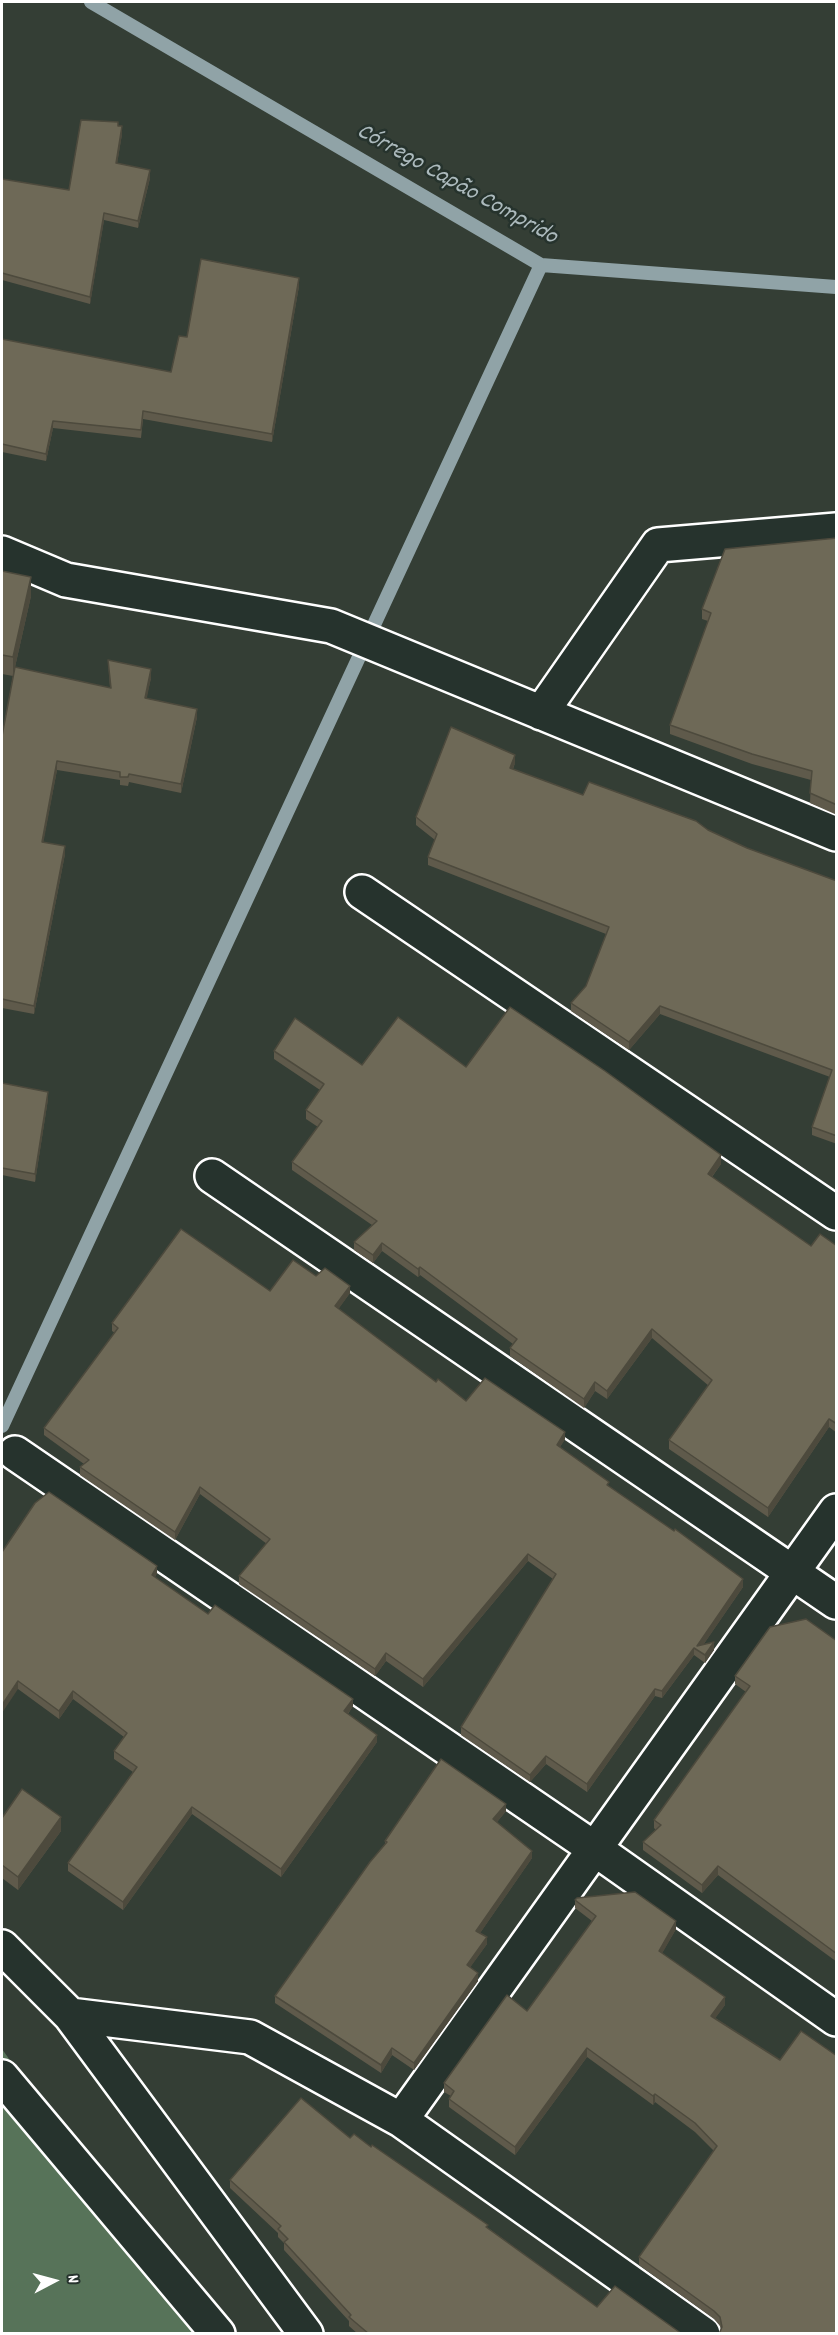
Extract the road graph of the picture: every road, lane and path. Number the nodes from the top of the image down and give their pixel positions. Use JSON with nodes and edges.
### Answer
{"nodes":[{"id":1,"x":837,"y":530,"type":"edge"},
{"id":2,"x":2,"y":553,"type":"edge"},
{"id":3,"x":541,"y":713,"type":"junction"},
{"id":4,"x":837,"y":834,"type":"edge"},
{"id":5,"x":362,"y":892,"type":"dead end"},
{"id":6,"x":212,"y":1176,"type":"dead end"},
{"id":7,"x":837,"y":1213,"type":"edge"},
{"id":8,"x":15,"y":1453,"type":"dead end"},
{"id":9,"x":837,"y":1511,"type":"edge"},
{"id":10,"x":793,"y":1571,"type":"junction"},
{"id":11,"x":837,"y":1602,"type":"edge"},
{"id":12,"x":595,"y":1849,"type":"junction"},
{"id":13,"x":2,"y":1947,"type":"edge"},
{"id":14,"x":70,"y":2015,"type":"junction"},
{"id":15,"x":837,"y":2019,"type":"edge"},
{"id":16,"x":2,"y":2077,"type":"edge"},
{"id":17,"x":401,"y":2120,"type":"junction"},
{"id":18,"x":218,"y":2334,"type":"edge"},
{"id":19,"x":306,"y":2334,"type":"edge"},
{"id":20,"x":703,"y":2334,"type":"edge"}],
"edges":[{"from":1,"to":3,"type":"street"},
{"from":2,"to":3,"type":"street"},
{"from":3,"to":4,"type":"street"},
{"from":5,"to":7,"type":"street"},
{"from":6,"to":10,"type":"street"},
{"from":8,"to":12,"type":"street"},
{"from":9,"to":10,"type":"street"},
{"from":10,"to":11,"type":"street"},
{"from":10,"to":12,"type":"street"},
{"from":12,"to":15,"type":"street"},
{"from":12,"to":17,"type":"street"},
{"from":13,"to":14,"type":"street"},
{"from":14,"to":17,"type":"street"},
{"from":14,"to":19,"type":"street"},
{"from":16,"to":18,"type":"street"},
{"from":17,"to":20,"type":"street"}]}
